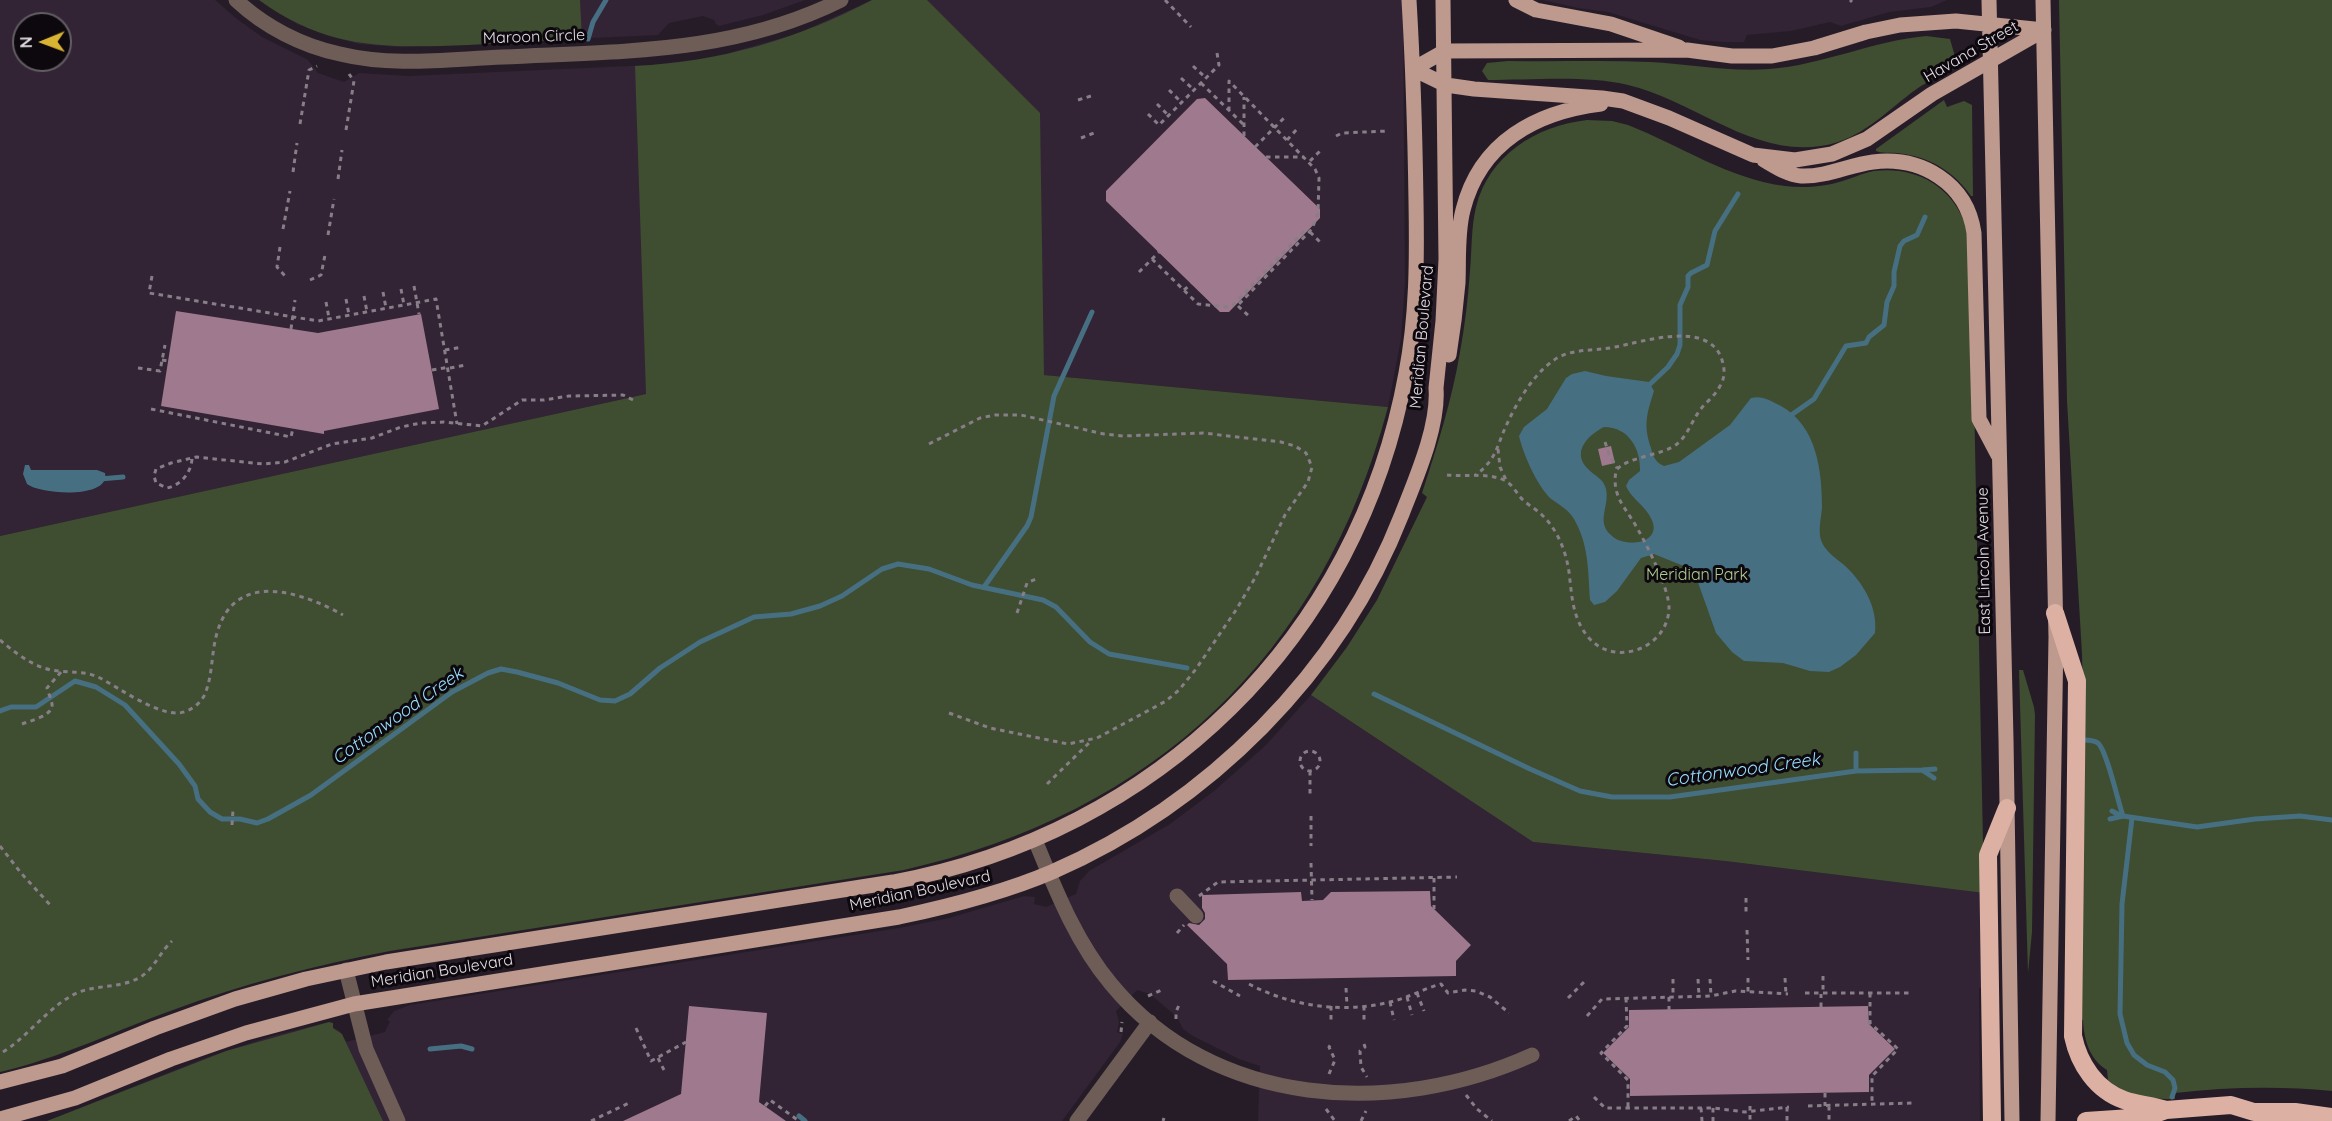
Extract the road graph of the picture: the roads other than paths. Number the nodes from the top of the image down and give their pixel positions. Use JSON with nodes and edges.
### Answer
{"nodes":[{"id":1,"x":236,"y":0,"type":"edge"},
{"id":2,"x":841,"y":0,"type":"edge"},
{"id":3,"x":1409,"y":0,"type":"edge"},
{"id":4,"x":1443,"y":0,"type":"edge"},
{"id":5,"x":1516,"y":0,"type":"edge"},
{"id":6,"x":1989,"y":0,"type":"edge"},
{"id":7,"x":2043,"y":0,"type":"edge"},
{"id":8,"x":1990,"y":24,"type":"junction"},
{"id":9,"x":2044,"y":30,"type":"junction"},
{"id":10,"x":1687,"y":50,"type":"junction"},
{"id":11,"x":1445,"y":51,"type":"junction"},
{"id":12,"x":1990,"y":61,"type":"junction"},
{"id":13,"x":1413,"y":69,"type":"junction"},
{"id":14,"x":1446,"y":85,"type":"junction"},
{"id":15,"x":1623,"y":101,"type":"junction"},
{"id":16,"x":1753,"y":155,"type":"junction"},
{"id":17,"x":1437,"y":401,"type":"junction"},
{"id":18,"x":1999,"y":458,"type":"junction"},
{"id":19,"x":2055,"y":613,"type":"junction"},
{"id":20,"x":2007,"y":808,"type":"junction"},
{"id":21,"x":1035,"y":840,"type":"junction"},
{"id":22,"x":1049,"y":873,"type":"junction"},
{"id":23,"x":1177,"y":896,"type":"dead end"},
{"id":24,"x":1194,"y":909,"type":"road end"},
{"id":25,"x":346,"y":970,"type":"junction"},
{"id":26,"x":354,"y":1004,"type":"junction"},
{"id":27,"x":1150,"y":1022,"type":"junction"},
{"id":28,"x":1532,"y":1055,"type":"dead end"},
{"id":29,"x":0,"y":1082,"type":"edge"},
{"id":30,"x":2166,"y":1110,"type":"junction"},
{"id":31,"x":2254,"y":1112,"type":"junction"},
{"id":32,"x":2332,"y":1117,"type":"edge"},
{"id":33,"x":0,"y":1119,"type":"edge"},
{"id":34,"x":398,"y":1121,"type":"edge"},
{"id":35,"x":1077,"y":1121,"type":"edge"},
{"id":36,"x":1992,"y":1121,"type":"edge"},
{"id":37,"x":2012,"y":1121,"type":"edge"},
{"id":38,"x":2048,"y":1121,"type":"edge"},
{"id":39,"x":2086,"y":1121,"type":"edge"},
{"id":40,"x":2238,"y":1121,"type":"edge"}],
"edges":[{"from":1,"to":2,"type":"street","name":"Maroon Circle"},
{"from":3,"to":13,"type":"main road","name":"Meridian Boulevard"},
{"from":4,"to":11,"type":"main road","name":"Meridian Boulevard"},
{"from":5,"to":10,"type":"main road"},
{"from":6,"to":8,"type":"main road","name":"East Lincoln Avenue"},
{"from":7,"to":9,"type":"main road"},
{"from":8,"to":9,"type":"main road","name":"Havana Street"},
{"from":8,"to":10,"type":"main road","name":"Havana Street"},
{"from":8,"to":12,"type":"main road","name":"East Lincoln Avenue"},
{"from":9,"to":12,"type":"main road","name":"Havana Street"},
{"from":9,"to":19,"type":"main road"},
{"from":10,"to":11,"type":"main road","name":"Havana Street"},
{"from":11,"to":13,"type":"main road","name":"Havana Street"},
{"from":11,"to":14,"type":"main road","name":"Meridian Boulevard"},
{"from":12,"to":16,"type":"main road","name":"Havana Street"},
{"from":12,"to":18,"type":"main road","name":"East Lincoln Avenue"},
{"from":13,"to":14,"type":"main road","name":"Havana Street"},
{"from":13,"to":21,"type":"main road","name":"Meridian Boulevard"},
{"from":14,"to":15,"type":"main road","name":"Havana Street"},
{"from":14,"to":17,"type":"main road","name":"Meridian Boulevard"},
{"from":15,"to":16,"type":"main road","name":"Havana Street"},
{"from":15,"to":17,"type":"main road"},
{"from":16,"to":18,"type":"main road"},
{"from":17,"to":22,"type":"main road","name":"Meridian Boulevard"},
{"from":18,"to":20,"type":"main road","name":"East Lincoln Avenue"},
{"from":19,"to":30,"type":"highway"},
{"from":19,"to":38,"type":"main road"},
{"from":20,"to":36,"type":"highway"},
{"from":20,"to":37,"type":"main road","name":"East Lincoln Avenue"},
{"from":21,"to":22,"type":"street"},
{"from":21,"to":25,"type":"main road","name":"Meridian Boulevard"},
{"from":22,"to":26,"type":"main road","name":"Meridian Boulevard"},
{"from":22,"to":27,"type":"street"},
{"from":23,"to":24,"type":"street"},
{"from":25,"to":26,"type":"street"},
{"from":25,"to":29,"type":"main road","name":"Meridian Boulevard"},
{"from":26,"to":33,"type":"main road","name":"Meridian Boulevard"},
{"from":26,"to":34,"type":"street"},
{"from":27,"to":28,"type":"street"},
{"from":27,"to":35,"type":"street"},
{"from":30,"to":31,"type":"highway"},
{"from":30,"to":39,"type":"highway"},
{"from":31,"to":32,"type":"highway"},
{"from":31,"to":40,"type":"highway"}]}
